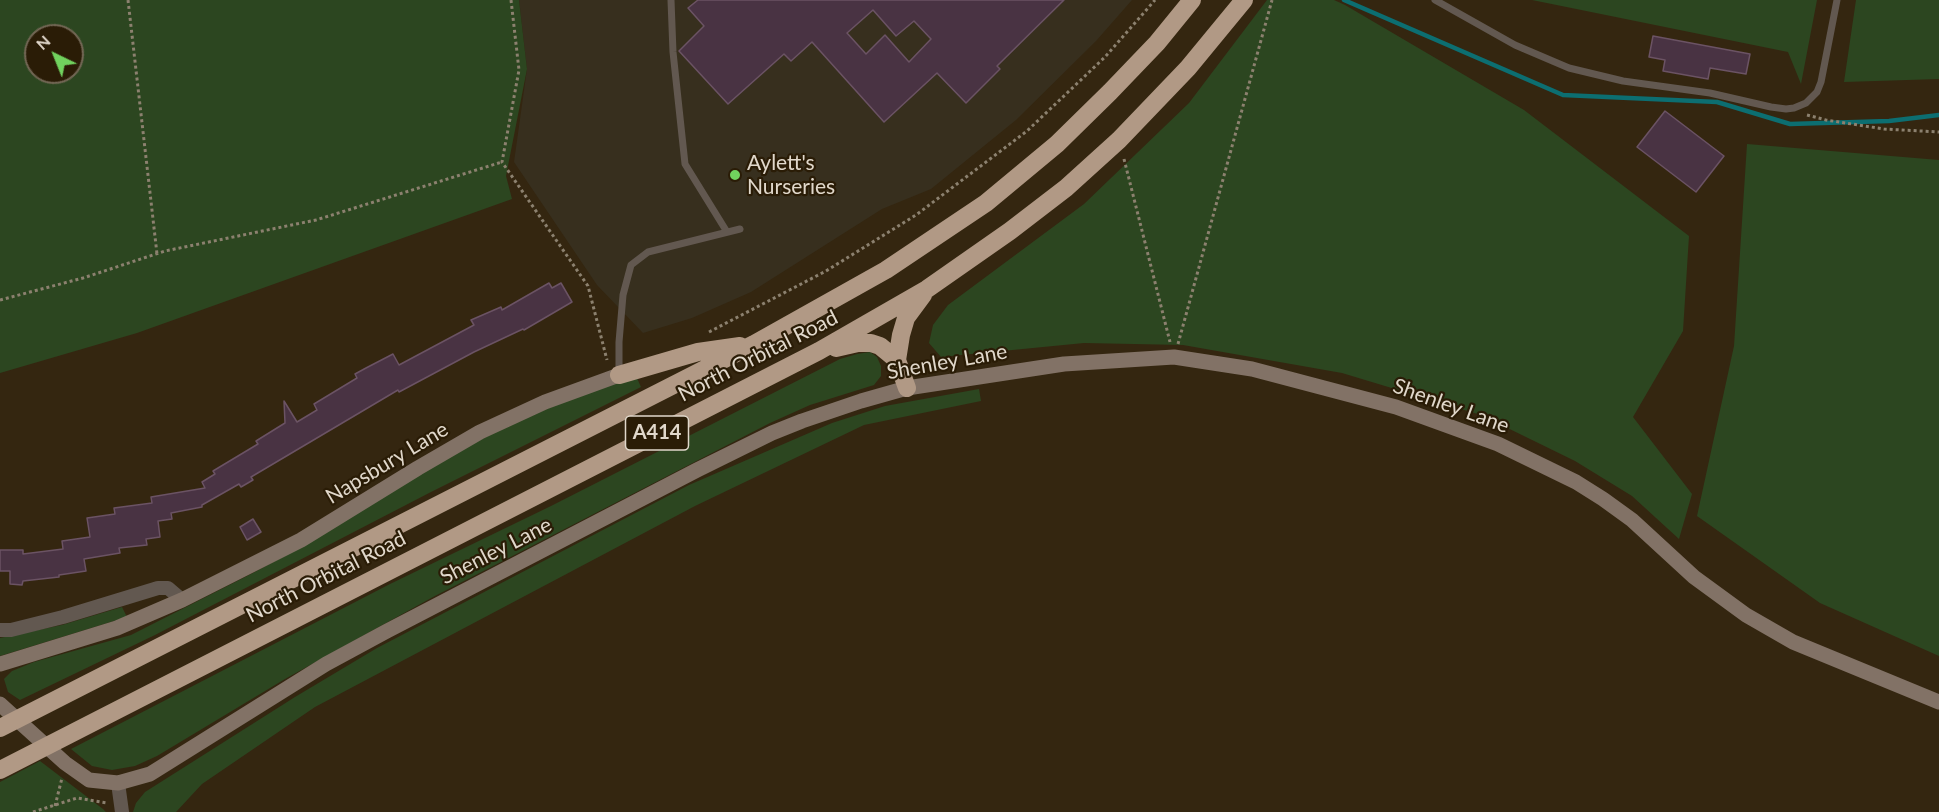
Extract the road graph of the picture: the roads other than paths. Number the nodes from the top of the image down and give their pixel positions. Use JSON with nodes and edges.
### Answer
{"nodes":[{"id":1,"x":671,"y":0,"type":"edge"},
{"id":2,"x":1192,"y":0,"type":"edge"},
{"id":3,"x":1244,"y":0,"type":"edge"},
{"id":4,"x":1435,"y":0,"type":"edge"},
{"id":5,"x":1838,"y":0,"type":"edge"},
{"id":6,"x":740,"y":229,"type":"dead end"},
{"id":7,"x":727,"y":232,"type":"junction"},
{"id":8,"x":927,"y":289,"type":"junction"},
{"id":9,"x":754,"y":344,"type":"junction"},
{"id":10,"x":819,"y":351,"type":"junction"},
{"id":11,"x":897,"y":360,"type":"junction"},
{"id":12,"x":615,"y":377,"type":"junction"},
{"id":13,"x":907,"y":388,"type":"junction"},
{"id":14,"x":182,"y":600,"type":"junction"},
{"id":15,"x":0,"y":630,"type":"edge"},
{"id":16,"x":0,"y":664,"type":"edge"},
{"id":17,"x":1939,"y":702,"type":"edge"},
{"id":18,"x":0,"y":704,"type":"edge"},
{"id":19,"x":0,"y":728,"type":"edge"},
{"id":20,"x":0,"y":770,"type":"edge"},
{"id":21,"x":118,"y":783,"type":"junction"},
{"id":22,"x":122,"y":809,"type":"edge"}],
"edges":[{"from":1,"to":7,"type":"lane"},
{"from":2,"to":9,"type":"highway","name":"North Orbital Road","number":"A414"},
{"from":3,"to":8,"type":"highway","name":"North Orbital Road","number":"A414"},
{"from":4,"to":5,"type":"lane"},
{"from":6,"to":7,"type":"lane"},
{"from":7,"to":12,"type":"lane"},
{"from":8,"to":10,"type":"highway","name":"North Orbital Road","number":"A414"},
{"from":8,"to":11,"type":"highway"},
{"from":9,"to":12,"type":"highway"},
{"from":9,"to":19,"type":"highway","name":"North Orbital Road","number":"A414"},
{"from":10,"to":11,"type":"highway"},
{"from":10,"to":20,"type":"highway","name":"North Orbital Road","number":"A414"},
{"from":11,"to":13,"type":"highway"},
{"from":12,"to":14,"type":"main road","name":"Napsbury Lane"},
{"from":13,"to":17,"type":"main road","name":"Shenley Lane"},
{"from":13,"to":21,"type":"main road","name":"Shenley Lane"},
{"from":14,"to":15,"type":"street"},
{"from":14,"to":16,"type":"main road","name":"Napsbury Lane"},
{"from":18,"to":21,"type":"main road","name":"Shenley Lane"},
{"from":21,"to":22,"type":"street"}]}
